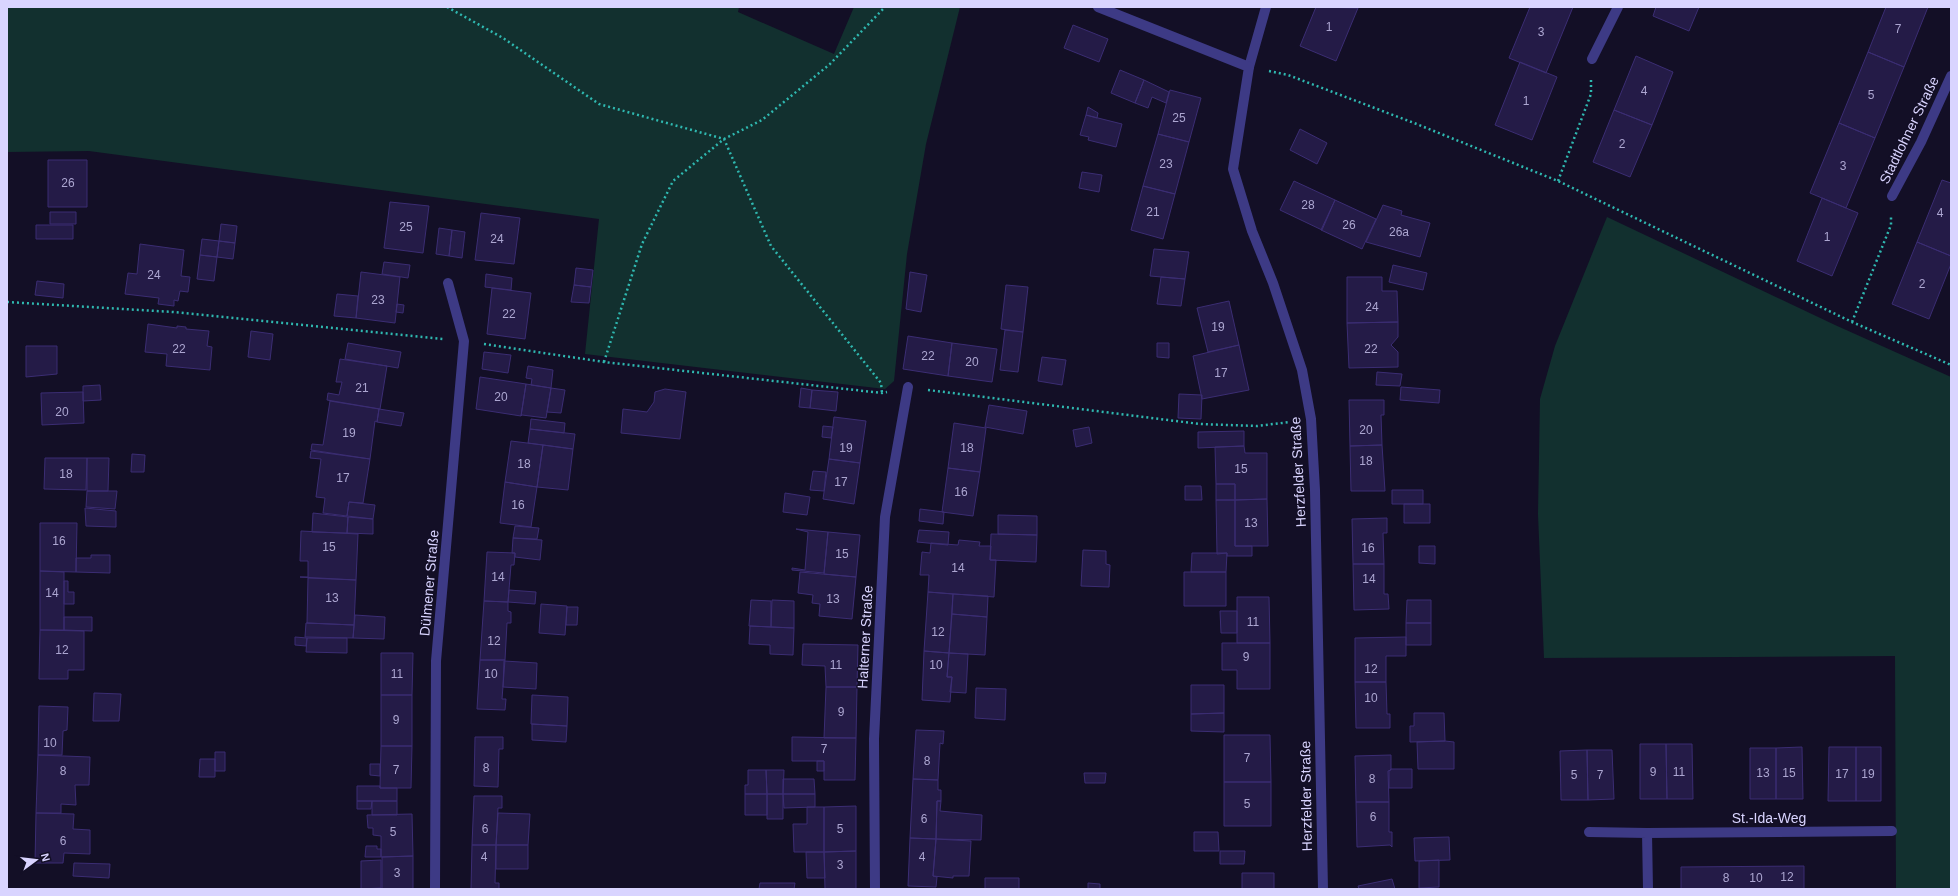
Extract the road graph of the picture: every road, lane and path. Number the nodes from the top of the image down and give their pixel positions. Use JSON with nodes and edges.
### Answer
{"nodes":[{"id":1,"x":447,"y":7,"type":"edge"},
{"id":2,"x":885,"y":7,"type":"edge"},
{"id":3,"x":1098,"y":7,"type":"edge"},
{"id":4,"x":1266,"y":7,"type":"edge"},
{"id":5,"x":1618,"y":7,"type":"edge"},
{"id":6,"x":1592,"y":59,"type":"joint"},
{"id":7,"x":1249,"y":67,"type":"junction"},
{"id":8,"x":1951,"y":76,"type":"edge"},
{"id":9,"x":724,"y":139,"type":"junction"},
{"id":10,"x":1558,"y":181,"type":"junction"},
{"id":11,"x":1892,"y":196,"type":"joint"},
{"id":12,"x":448,"y":283,"type":"dead end"},
{"id":13,"x":7,"y":302,"type":"edge"},
{"id":14,"x":1852,"y":322,"type":"junction"},
{"id":15,"x":464,"y":342,"type":"junction"},
{"id":16,"x":604,"y":362,"type":"junction"},
{"id":17,"x":1951,"y":365,"type":"edge"},
{"id":18,"x":908,"y":388,"type":"junction"},
{"id":19,"x":882,"y":393,"type":"junction"},
{"id":20,"x":1310,"y":419,"type":"junction"},
{"id":21,"x":1892,"y":831,"type":"dead end"},
{"id":22,"x":1589,"y":832,"type":"dead end"},
{"id":23,"x":1647,"y":833,"type":"junction"},
{"id":24,"x":435,"y":889,"type":"edge"},
{"id":25,"x":875,"y":889,"type":"edge"},
{"id":26,"x":1322,"y":889,"type":"edge"},
{"id":27,"x":1648,"y":889,"type":"edge"}],
"edges":[{"from":1,"to":9,"type":"path"},
{"from":2,"to":9,"type":"path"},
{"from":3,"to":7,"type":"street"},
{"from":4,"to":7,"type":"street","name":"Herzfelder Straße"},
{"from":5,"to":6,"type":"street"},
{"from":6,"to":10,"type":"path"},
{"from":7,"to":10,"type":"path"},
{"from":7,"to":20,"type":"street","name":"Herzfelder Straße"},
{"from":8,"to":11,"type":"street","name":"Stadtlohner Straße"},
{"from":9,"to":16,"type":"path"},
{"from":9,"to":19,"type":"path"},
{"from":10,"to":14,"type":"path"},
{"from":11,"to":14,"type":"path"},
{"from":12,"to":15,"type":"street","name":"Dülmener Straße"},
{"from":13,"to":15,"type":"path"},
{"from":14,"to":17,"type":"path"},
{"from":15,"to":16,"type":"path"},
{"from":15,"to":24,"type":"street","name":"Dülmener Straße"},
{"from":16,"to":19,"type":"path"},
{"from":18,"to":19,"type":"path"},
{"from":18,"to":20,"type":"path"},
{"from":18,"to":25,"type":"street","name":"Halterner Straße"},
{"from":20,"to":26,"type":"street","name":"Herzfelder Straße"},
{"from":21,"to":23,"type":"street","name":"St.-Ida-Weg"},
{"from":22,"to":23,"type":"street","name":"St.-Ida-Weg"},
{"from":23,"to":27,"type":"street"}]}
